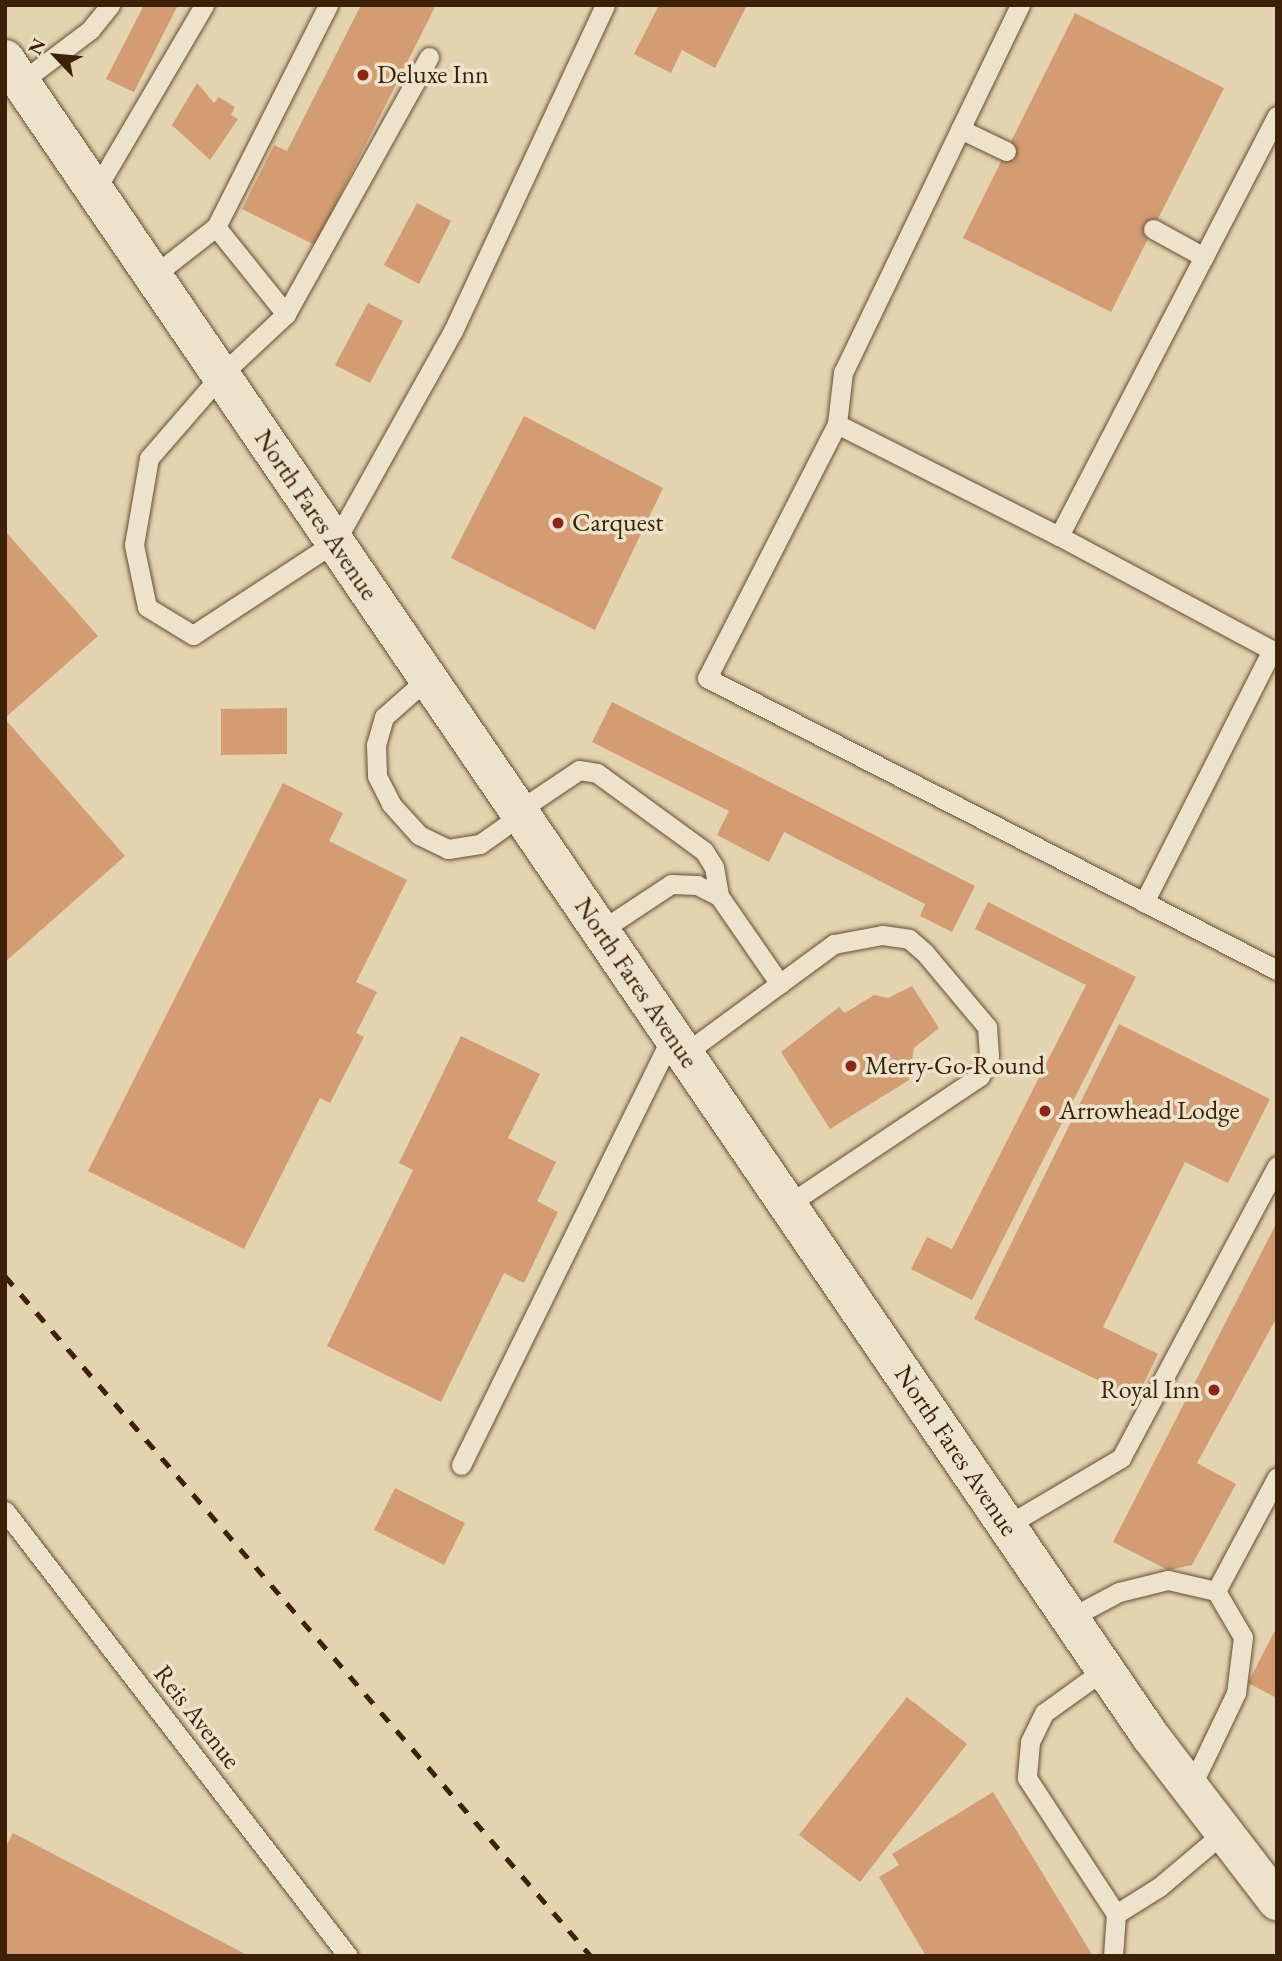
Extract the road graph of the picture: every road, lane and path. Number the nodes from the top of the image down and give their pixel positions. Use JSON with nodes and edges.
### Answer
{"nodes":[{"id":1,"x":110,"y":5,"type":"edge"},
{"id":2,"x":204,"y":5,"type":"edge"},
{"id":3,"x":328,"y":5,"type":"edge"},
{"id":4,"x":605,"y":5,"type":"edge"},
{"id":5,"x":1020,"y":5,"type":"edge"},
{"id":6,"x":429,"y":57,"type":"dead end"},
{"id":7,"x":13,"y":70,"type":"edge"},
{"id":8,"x":1277,"y":116,"type":"edge"},
{"id":9,"x":960,"y":129,"type":"junction"},
{"id":10,"x":1006,"y":151,"type":"dead end"},
{"id":11,"x":95,"y":191,"type":"junction"},
{"id":12,"x":216,"y":227,"type":"junction"},
{"id":13,"x":1153,"y":229,"type":"dead end"},
{"id":14,"x":1204,"y":257,"type":"junction"},
{"id":15,"x":153,"y":276,"type":"junction"},
{"id":16,"x":286,"y":314,"type":"junction"},
{"id":17,"x":221,"y":375,"type":"junction"},
{"id":18,"x":837,"y":424,"type":"junction"},
{"id":19,"x":1059,"y":536,"type":"junction"},
{"id":20,"x":335,"y":542,"type":"junction"},
{"id":21,"x":428,"y":678,"type":"junction"},
{"id":22,"x":520,"y":813,"type":"junction"},
{"id":23,"x":719,"y":896,"type":"junction"},
{"id":24,"x":1144,"y":902,"type":"junction"},
{"id":25,"x":600,"y":931,"type":"junction"},
{"id":26,"x":1277,"y":970,"type":"edge"},
{"id":27,"x":780,"y":984,"type":"junction"},
{"id":28,"x":678,"y":1045,"type":"junction"},
{"id":29,"x":1277,"y":1166,"type":"edge"},
{"id":30,"x":787,"y":1205,"type":"junction"},
{"id":31,"x":461,"y":1465,"type":"dead end"},
{"id":32,"x":1277,"y":1477,"type":"edge"},
{"id":33,"x":5,"y":1511,"type":"edge"},
{"id":34,"x":1006,"y":1526,"type":"junction"},
{"id":35,"x":1216,"y":1591,"type":"junction"},
{"id":36,"x":1070,"y":1618,"type":"junction"},
{"id":37,"x":1105,"y":1670,"type":"junction"},
{"id":38,"x":1190,"y":1789,"type":"junction"},
{"id":39,"x":1223,"y":1833,"type":"junction"},
{"id":40,"x":1277,"y":1900,"type":"edge"},
{"id":41,"x":1116,"y":1914,"type":"junction"},
{"id":42,"x":348,"y":1956,"type":"edge"},
{"id":43,"x":1113,"y":1956,"type":"edge"}],
"edges":[{"from":1,"to":7,"type":"lane"},
{"from":2,"to":11,"type":"lane"},
{"from":3,"to":12,"type":"lane"},
{"from":4,"to":20,"type":"lane"},
{"from":5,"to":9,"type":"lane"},
{"from":6,"to":16,"type":"lane"},
{"from":7,"to":11,"type":"street","name":"North Fares Avenue"},
{"from":8,"to":14,"type":"lane"},
{"from":9,"to":10,"type":"lane"},
{"from":9,"to":18,"type":"lane"},
{"from":11,"to":15,"type":"street","name":"North Fares Avenue"},
{"from":12,"to":15,"type":"lane"},
{"from":12,"to":16,"type":"lane"},
{"from":13,"to":14,"type":"lane"},
{"from":14,"to":19,"type":"lane"},
{"from":15,"to":17,"type":"street","name":"North Fares Avenue"},
{"from":16,"to":17,"type":"lane"},
{"from":17,"to":20,"type":"street","name":"North Fares Avenue"},
{"from":17,"to":20,"type":"lane"},
{"from":18,"to":19,"type":"lane"},
{"from":18,"to":24,"type":"lane"},
{"from":19,"to":24,"type":"lane"},
{"from":20,"to":21,"type":"street","name":"North Fares Avenue"},
{"from":21,"to":22,"type":"street","name":"North Fares Avenue"},
{"from":21,"to":22,"type":"lane"},
{"from":22,"to":23,"type":"lane"},
{"from":22,"to":25,"type":"street","name":"North Fares Avenue"},
{"from":23,"to":25,"type":"lane"},
{"from":23,"to":27,"type":"lane"},
{"from":24,"to":26,"type":"lane"},
{"from":25,"to":28,"type":"street","name":"North Fares Avenue"},
{"from":27,"to":28,"type":"lane"},
{"from":27,"to":30,"type":"lane"},
{"from":28,"to":30,"type":"street","name":"North Fares Avenue"},
{"from":28,"to":31,"type":"lane"},
{"from":29,"to":34,"type":"lane"},
{"from":30,"to":34,"type":"street","name":"North Fares Avenue"},
{"from":32,"to":35,"type":"lane"},
{"from":33,"to":42,"type":"lane","name":"Reis Avenue"},
{"from":34,"to":36,"type":"street","name":"North Fares Avenue"},
{"from":35,"to":36,"type":"lane"},
{"from":35,"to":38,"type":"lane"},
{"from":36,"to":37,"type":"street","name":"North Fares Avenue"},
{"from":37,"to":38,"type":"street","name":"North Fares Avenue"},
{"from":37,"to":41,"type":"lane"},
{"from":38,"to":39,"type":"street","name":"North Fares Avenue"},
{"from":39,"to":40,"type":"street","name":"North Fares Avenue"},
{"from":39,"to":41,"type":"lane"},
{"from":41,"to":43,"type":"lane"}]}
